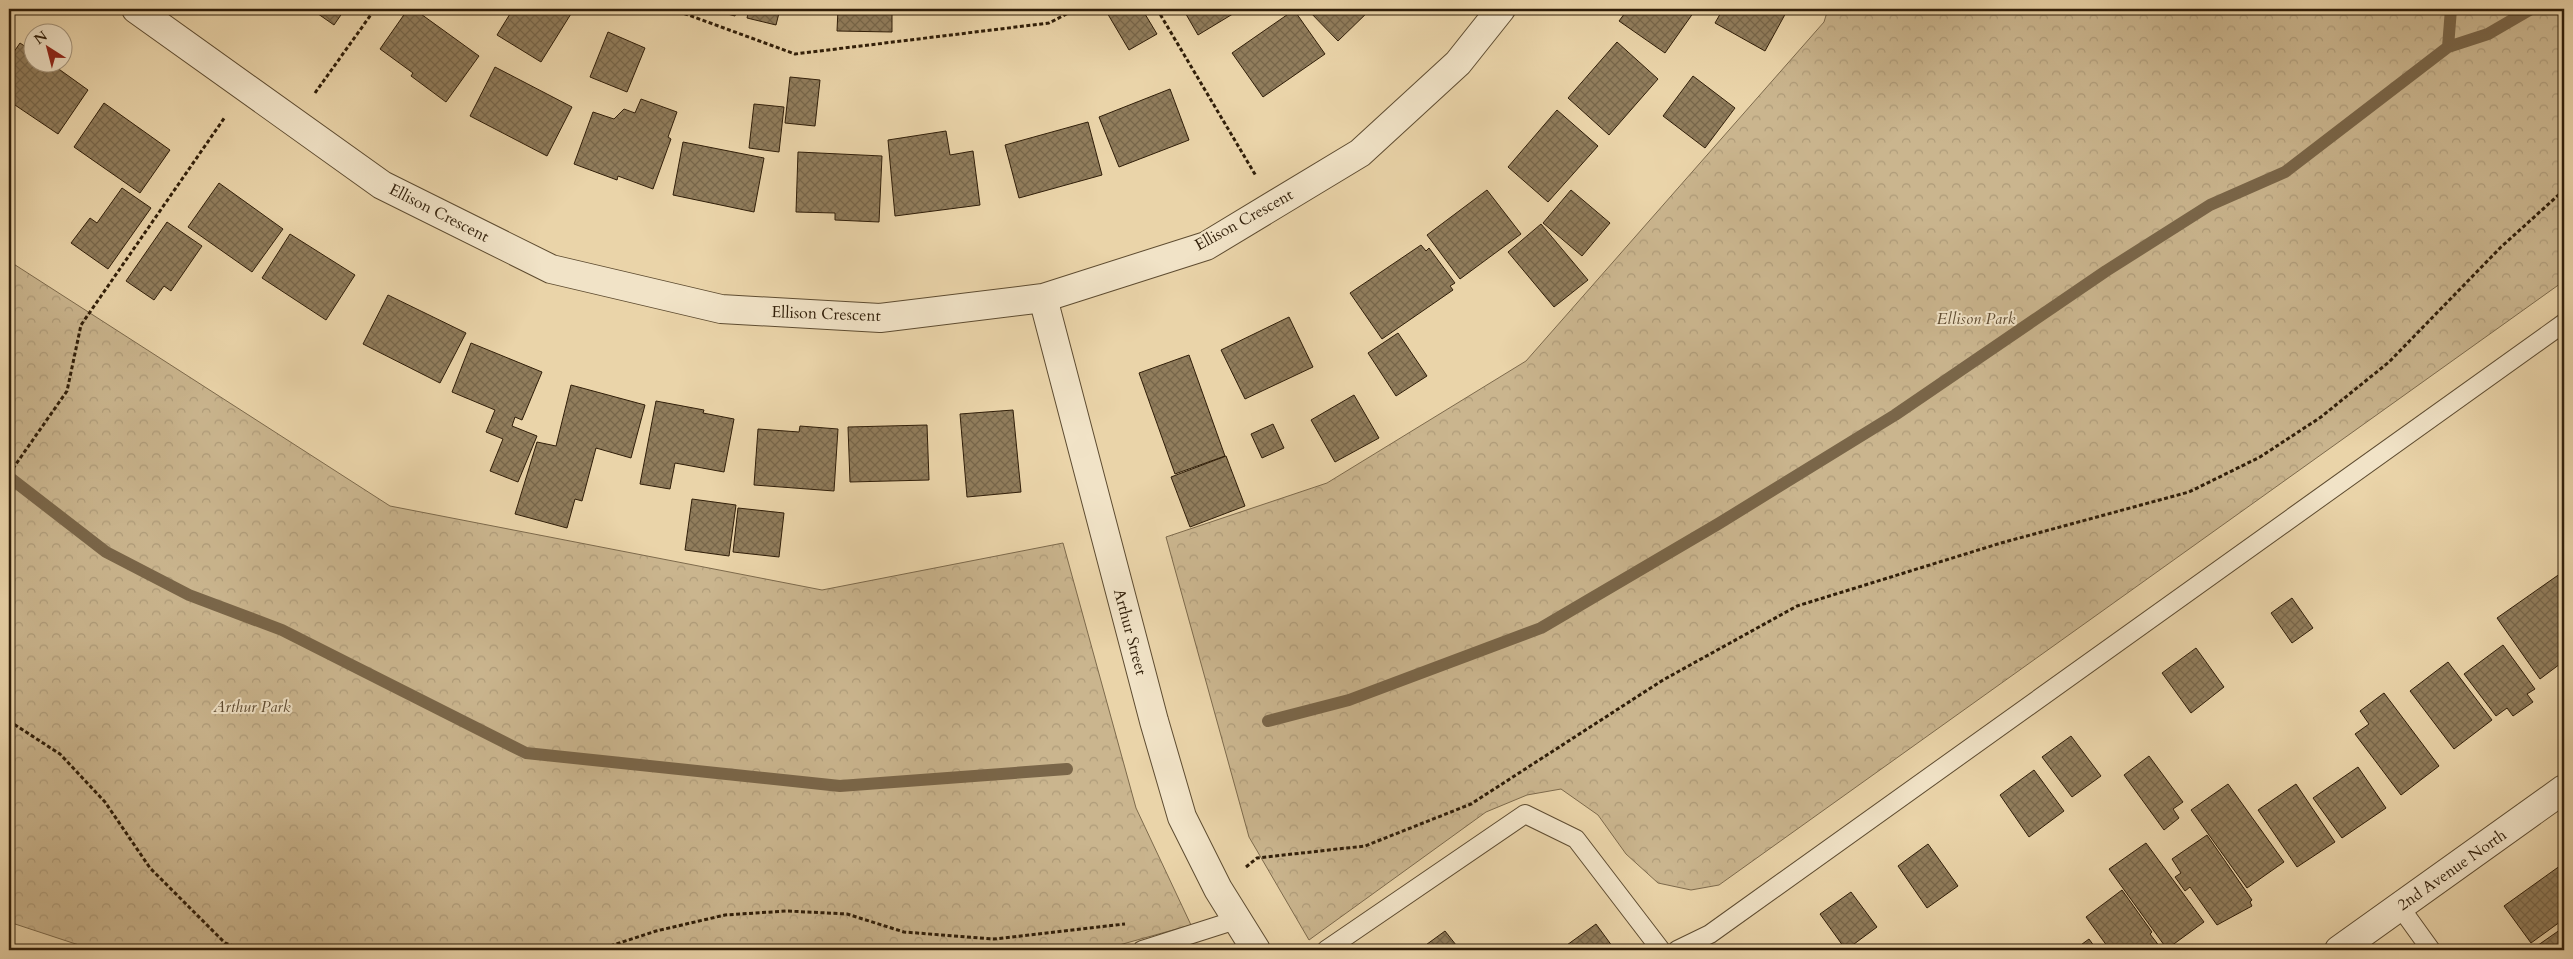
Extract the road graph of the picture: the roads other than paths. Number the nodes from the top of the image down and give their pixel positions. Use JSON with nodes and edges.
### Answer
{"nodes":[{"id":1,"x":136,"y":9,"type":"edge"},
{"id":2,"x":1501,"y":9,"type":"edge"},
{"id":3,"x":1043,"y":298,"type":"junction"},
{"id":4,"x":2564,"y":323,"type":"edge"},
{"id":5,"x":2564,"y":789,"type":"edge"},
{"id":6,"x":2400,"y":907,"type":"junction"},
{"id":7,"x":1236,"y":920,"type":"junction"},
{"id":8,"x":1142,"y":950,"type":"edge"},
{"id":9,"x":1256,"y":950,"type":"edge"},
{"id":10,"x":1326,"y":950,"type":"edge"},
{"id":11,"x":1661,"y":950,"type":"edge"},
{"id":12,"x":1677,"y":950,"type":"edge"},
{"id":13,"x":2339,"y":950,"type":"edge"},
{"id":14,"x":2431,"y":950,"type":"edge"}],
"edges":[{"from":1,"to":3,"type":"street","name":"Ellison Crescent"},
{"from":2,"to":3,"type":"street","name":"Ellison Crescent"},
{"from":3,"to":7,"type":"street","name":"Arthur Street"},
{"from":4,"to":12,"type":"lane"},
{"from":5,"to":6,"type":"street","name":"2nd Avenue North"},
{"from":6,"to":13,"type":"street","name":"2nd Avenue North"},
{"from":6,"to":14,"type":"lane"},
{"from":7,"to":8,"type":"lane"},
{"from":7,"to":9,"type":"street","name":"Arthur Street"},
{"from":10,"to":11,"type":"lane"}]}
